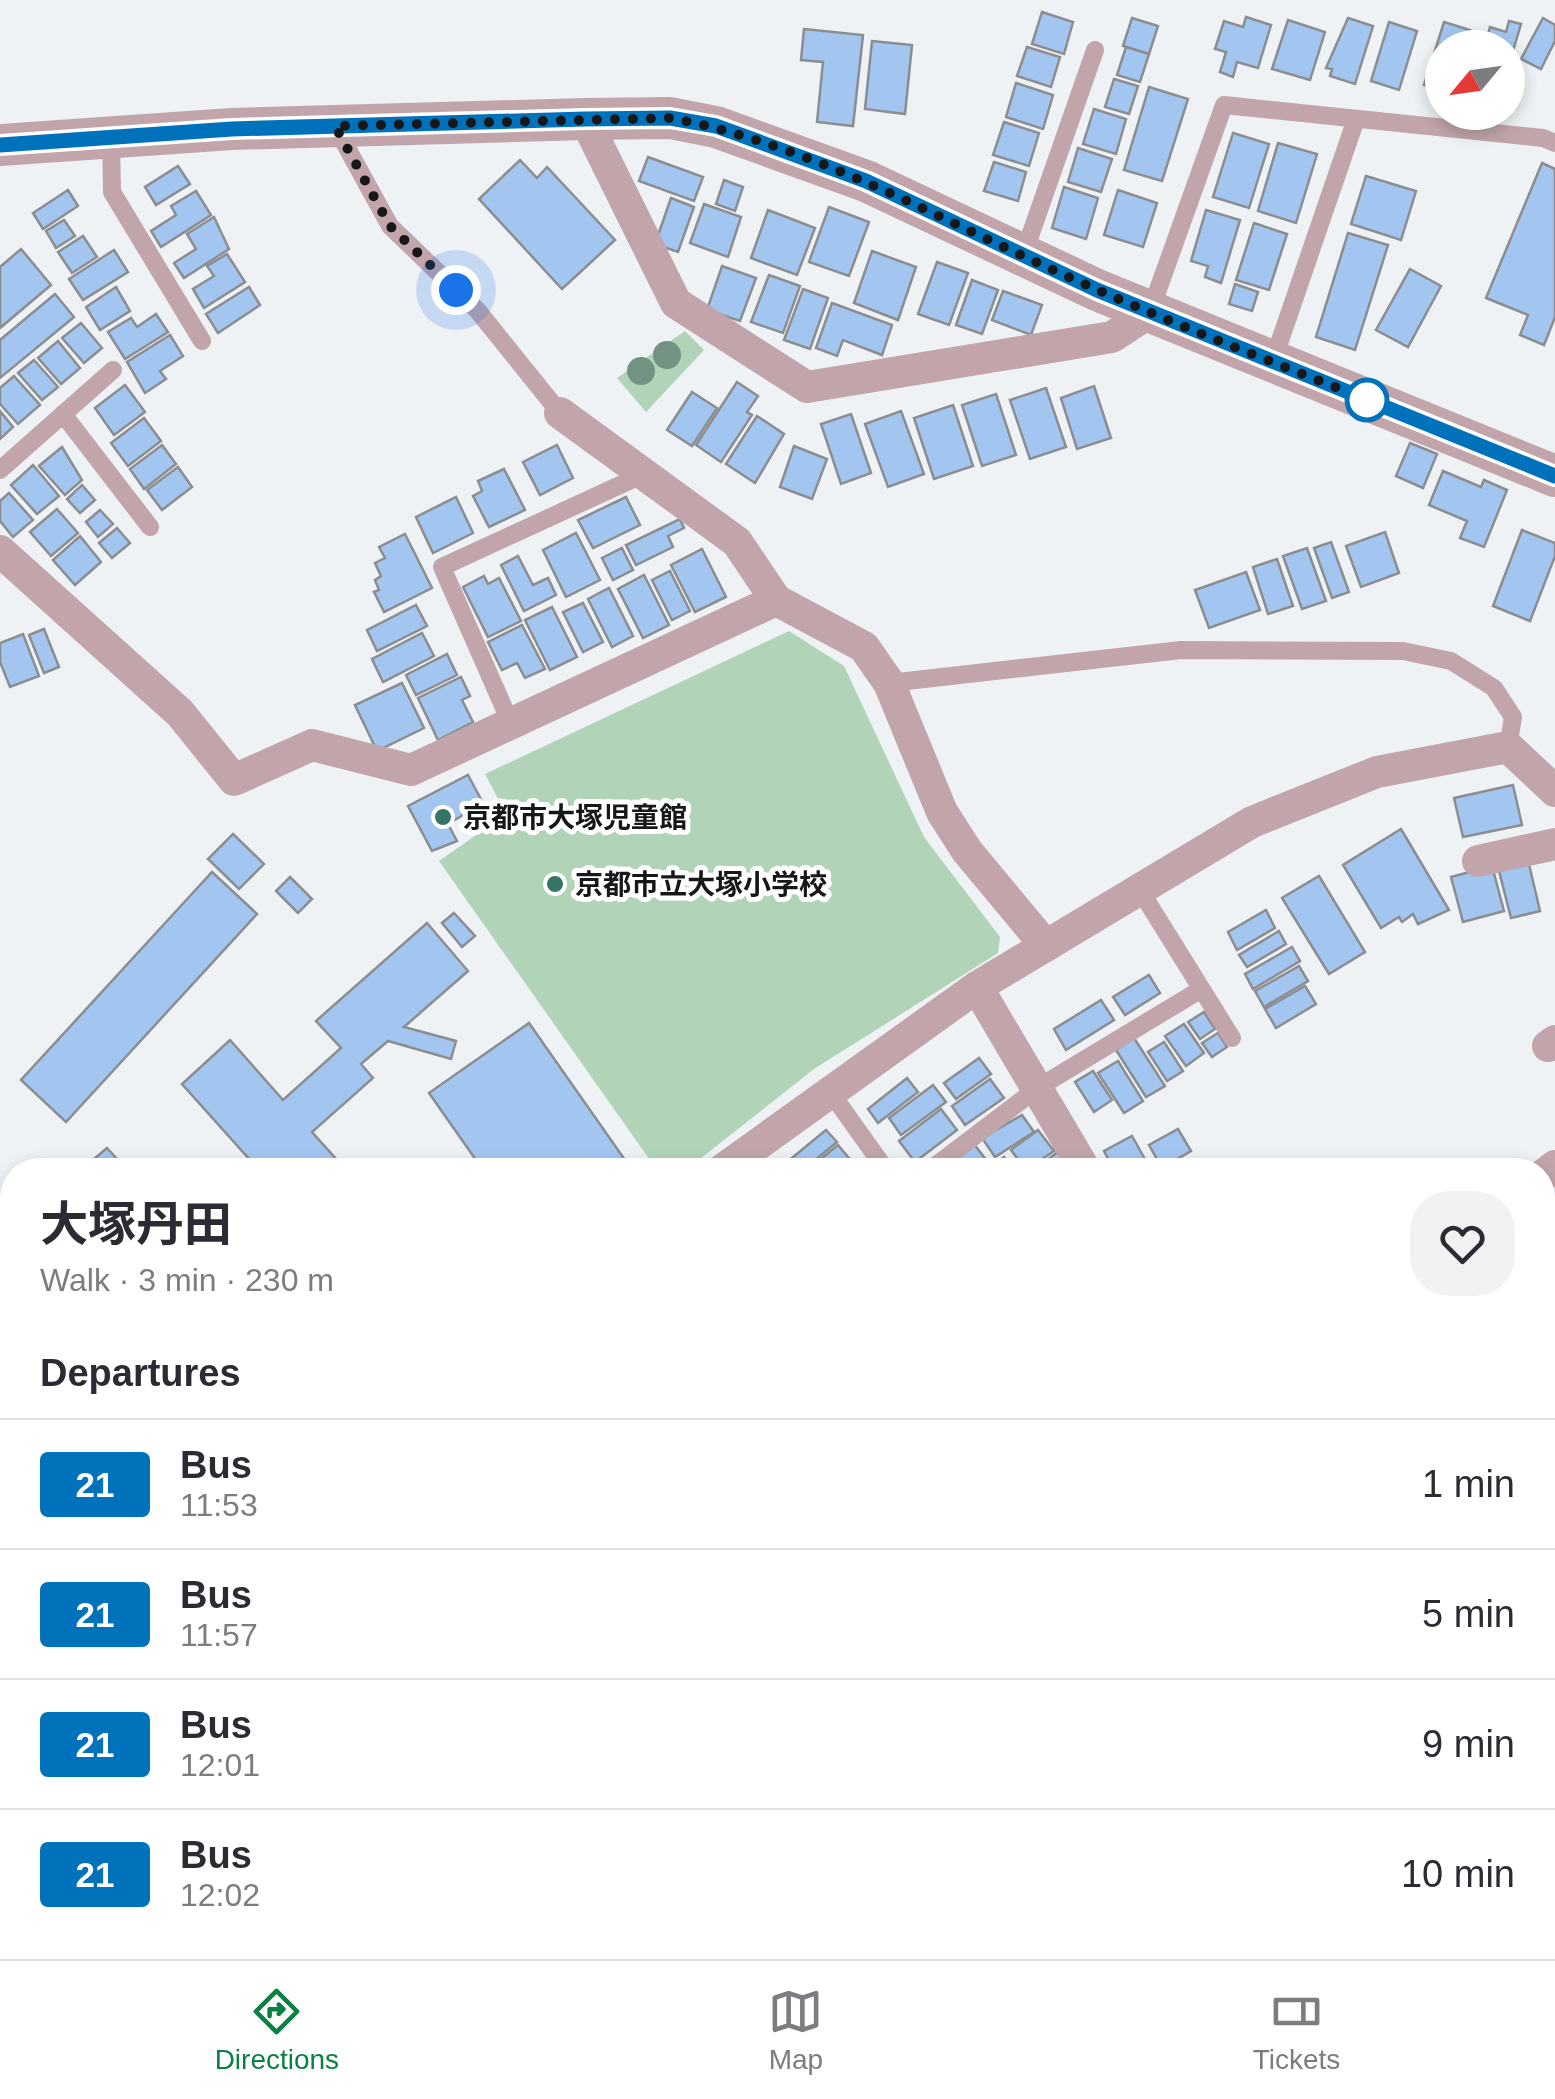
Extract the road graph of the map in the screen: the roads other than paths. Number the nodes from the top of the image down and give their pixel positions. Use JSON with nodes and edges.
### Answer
{"nodes":[{"id":1,"x":1095,"y":50,"type":"dead end"},
{"id":2,"x":585,"y":119,"type":"junction"},
{"id":3,"x":1356,"y":119,"type":"junction"},
{"id":4,"x":335,"y":126,"type":"junction"},
{"id":5,"x":111,"y":138,"type":"junction"},
{"id":6,"x":1555,"y":143,"type":"edge"},
{"id":7,"x":0,"y":146,"type":"edge"},
{"id":8,"x":1023,"y":256,"type":"junction"},
{"id":9,"x":1150,"y":312,"type":"junction"},
{"id":10,"x":202,"y":341,"type":"dead end"},
{"id":11,"x":1273,"y":362,"type":"junction"},
{"id":12,"x":114,"y":370,"type":"dead end"},
{"id":13,"x":560,"y":413,"type":"joint"},
{"id":14,"x":63,"y":414,"type":"junction"},
{"id":15,"x":0,"y":470,"type":"edge"},
{"id":16,"x":644,"y":474,"type":"junction"},
{"id":17,"x":1555,"y":476,"type":"edge"},
{"id":18,"x":150,"y":527,"type":"dead end"},
{"id":19,"x":5,"y":568,"type":"edge"},
{"id":20,"x":776,"y":600,"type":"junction"},
{"id":21,"x":889,"y":683,"type":"junction"},
{"id":22,"x":511,"y":724,"type":"junction"},
{"id":23,"x":1508,"y":747,"type":"junction"},
{"id":24,"x":1555,"y":791,"type":"edge"},
{"id":25,"x":1555,"y":844,"type":"edge"},
{"id":26,"x":1478,"y":861,"type":"dead end"},
{"id":27,"x":1140,"y":890,"type":"junction"},
{"id":28,"x":1046,"y":946,"type":"junction"},
{"id":29,"x":978,"y":988,"type":"junction"},
{"id":30,"x":1200,"y":990,"type":"junction"},
{"id":31,"x":1232,"y":1038,"type":"dead end"},
{"id":32,"x":1039,"y":1087,"type":"junction"},
{"id":33,"x":829,"y":1090,"type":"junction"},
{"id":34,"x":738,"y":1158,"type":"edge"},
{"id":35,"x":877,"y":1158,"type":"edge"},
{"id":36,"x":946,"y":1158,"type":"edge"},
{"id":37,"x":1078,"y":1158,"type":"edge"}],
"edges":[{"from":1,"to":8,"type":"lane"},
{"from":2,"to":4,"type":"street"},
{"from":2,"to":8,"type":"street"},
{"from":2,"to":9,"type":"street"},
{"from":3,"to":6,"type":"lane"},
{"from":3,"to":9,"type":"lane"},
{"from":3,"to":11,"type":"lane"},
{"from":4,"to":5,"type":"street"},
{"from":4,"to":13,"type":"lane"},
{"from":5,"to":7,"type":"street"},
{"from":5,"to":10,"type":"lane"},
{"from":8,"to":9,"type":"street"},
{"from":9,"to":11,"type":"street"},
{"from":11,"to":17,"type":"street"},
{"from":12,"to":14,"type":"lane"},
{"from":13,"to":16,"type":"street"},
{"from":14,"to":15,"type":"lane"},
{"from":14,"to":18,"type":"lane"},
{"from":16,"to":20,"type":"street"},
{"from":16,"to":22,"type":"lane"},
{"from":19,"to":22,"type":"street"},
{"from":20,"to":21,"type":"street"},
{"from":20,"to":22,"type":"street"},
{"from":21,"to":23,"type":"lane"},
{"from":21,"to":28,"type":"street"},
{"from":23,"to":24,"type":"street"},
{"from":23,"to":27,"type":"street"},
{"from":25,"to":26,"type":"street"},
{"from":27,"to":28,"type":"street"},
{"from":27,"to":30,"type":"lane"},
{"from":28,"to":29,"type":"street"},
{"from":29,"to":32,"type":"street"},
{"from":29,"to":33,"type":"street"},
{"from":30,"to":31,"type":"lane"},
{"from":30,"to":32,"type":"lane"},
{"from":32,"to":36,"type":"lane"},
{"from":32,"to":37,"type":"street"},
{"from":33,"to":34,"type":"street"},
{"from":33,"to":35,"type":"lane"}]}
